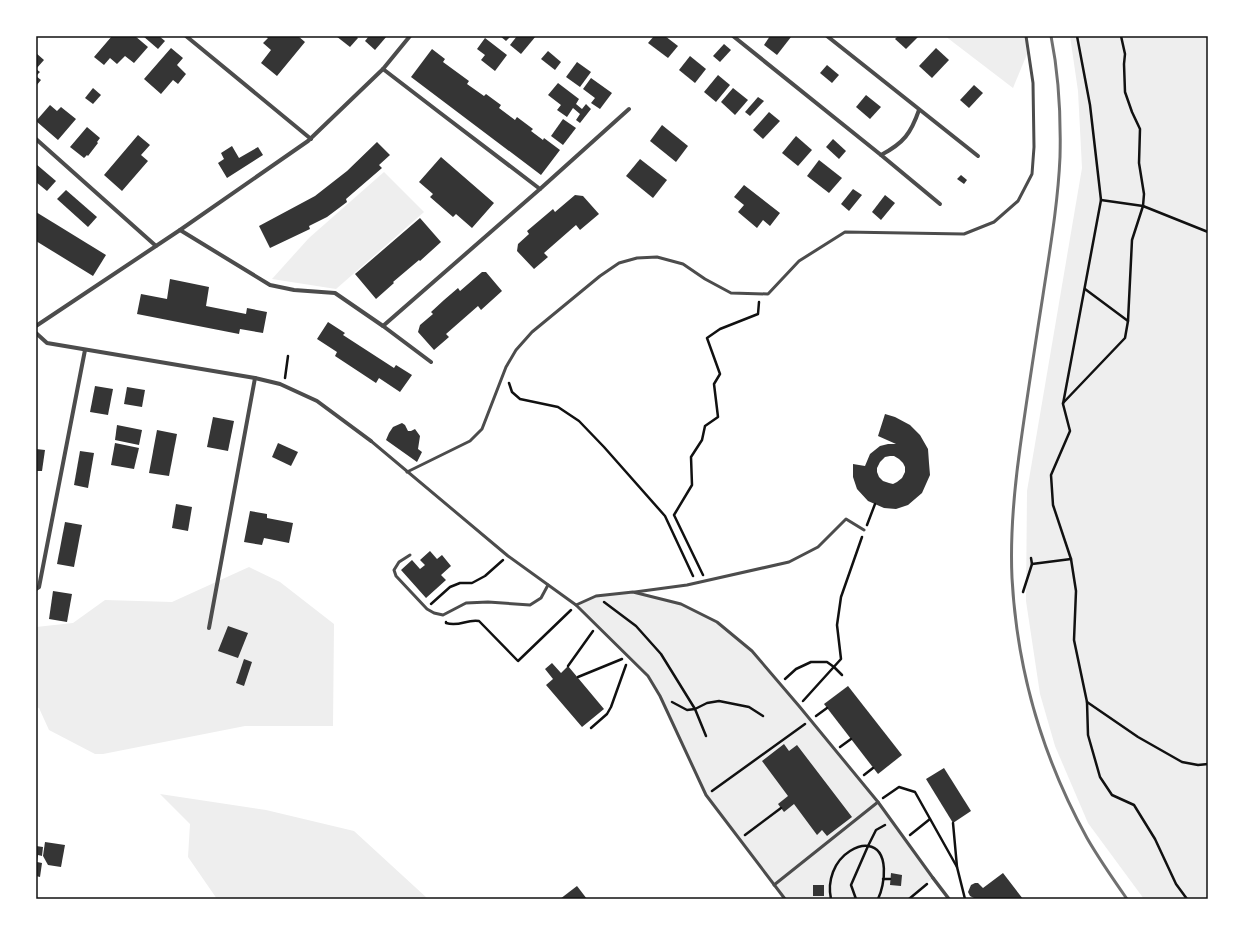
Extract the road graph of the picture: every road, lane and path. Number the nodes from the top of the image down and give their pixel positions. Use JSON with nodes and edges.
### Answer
{"nodes":[{"id":1,"x":186,"y":36,"type":"edge"},
{"id":2,"x":410,"y":36,"type":"edge"},
{"id":3,"x":733,"y":36,"type":"edge"},
{"id":4,"x":827,"y":36,"type":"edge"},
{"id":5,"x":1026,"y":36,"type":"edge"},
{"id":6,"x":1077,"y":36,"type":"edge"},
{"id":7,"x":1121,"y":36,"type":"edge"},
{"id":8,"x":383,"y":69,"type":"junction"},
{"id":9,"x":629,"y":109,"type":"dead end"},
{"id":10,"x":919,"y":110,"type":"junction"},
{"id":11,"x":36,"y":139,"type":"edge"},
{"id":12,"x":311,"y":139,"type":"junction"},
{"id":13,"x":881,"y":154,"type":"junction"},
{"id":14,"x":978,"y":156,"type":"dead end"},
{"id":15,"x":540,"y":189,"type":"junction"},
{"id":16,"x":1101,"y":200,"type":"junction"},
{"id":17,"x":940,"y":204,"type":"dead end"},
{"id":18,"x":1143,"y":206,"type":"junction"},
{"id":19,"x":180,"y":230,"type":"junction"},
{"id":20,"x":1208,"y":232,"type":"edge"},
{"id":21,"x":156,"y":246,"type":"junction"},
{"id":22,"x":1085,"y":289,"type":"junction"},
{"id":23,"x":760,"y":294,"type":"junction"},
{"id":24,"x":1128,"y":321,"type":"junction"},
{"id":25,"x":36,"y":326,"type":"edge"},
{"id":26,"x":383,"y":326,"type":"junction"},
{"id":27,"x":36,"y":333,"type":"edge"},
{"id":28,"x":85,"y":350,"type":"junction"},
{"id":29,"x":288,"y":356,"type":"dead end"},
{"id":30,"x":431,"y":362,"type":"dead end"},
{"id":31,"x":506,"y":367,"type":"junction"},
{"id":32,"x":255,"y":378,"type":"junction"},
{"id":33,"x":284,"y":386,"type":"junction"},
{"id":34,"x":1063,"y":404,"type":"junction"},
{"id":35,"x":371,"y":441,"type":"joint"},
{"id":36,"x":407,"y":472,"type":"junction"},
{"id":37,"x":875,"y":504,"type":"dead end"},
{"id":38,"x":864,"y":530,"type":"junction"},
{"id":39,"x":410,"y":554,"type":"dead end"},
{"id":40,"x":508,"y":556,"type":"junction"},
{"id":41,"x":1031,"y":558,"type":"dead end"},
{"id":42,"x":1071,"y":559,"type":"junction"},
{"id":43,"x":1032,"y":564,"type":"junction"},
{"id":44,"x":706,"y":581,"type":"junction"},
{"id":45,"x":697,"y":583,"type":"junction"},
{"id":46,"x":548,"y":585,"type":"junction"},
{"id":47,"x":36,"y":588,"type":"edge"},
{"id":48,"x":633,"y":592,"type":"junction"},
{"id":49,"x":1023,"y":592,"type":"dead end"},
{"id":50,"x":596,"y":596,"type":"junction"},
{"id":51,"x":576,"y":605,"type":"junction"},
{"id":52,"x":427,"y":609,"type":"junction"},
{"id":53,"x":444,"y":615,"type":"junction"},
{"id":54,"x":597,"y":625,"type":"junction"},
{"id":55,"x":209,"y":628,"type":"dead end"},
{"id":56,"x":628,"y":657,"type":"junction"},
{"id":57,"x":568,"y":666,"type":"dead end"},
{"id":58,"x":834,"y":667,"type":"junction"},
{"id":59,"x":842,"y":675,"type":"dead end"},
{"id":60,"x":578,"y":677,"type":"dead end"},
{"id":61,"x":780,"y":683,"type":"junction"},
{"id":62,"x":660,"y":696,"type":"junction"},
{"id":63,"x":1087,"y":702,"type":"junction"},
{"id":64,"x":799,"y":706,"type":"junction"},
{"id":65,"x":827,"y":708,"type":"dead end"},
{"id":66,"x":695,"y":709,"type":"junction"},
{"id":67,"x":763,"y":716,"type":"dead end"},
{"id":68,"x":810,"y":721,"type":"junction"},
{"id":69,"x":591,"y":728,"type":"dead end"},
{"id":70,"x":706,"y":736,"type":"dead end"},
{"id":71,"x":851,"y":739,"type":"dead end"},
{"id":72,"x":835,"y":751,"type":"junction"},
{"id":73,"x":1208,"y":764,"type":"edge"},
{"id":74,"x":706,"y":795,"type":"junction"},
{"id":75,"x":878,"y":802,"type":"junction"},
{"id":76,"x":781,"y":808,"type":"dead end"},
{"id":77,"x":930,"y":819,"type":"junction"},
{"id":78,"x":892,"y":821,"type":"junction"},
{"id":79,"x":953,"y":823,"type":"dead end"},
{"id":80,"x":740,"y":839,"type":"junction"},
{"id":81,"x":905,"y":839,"type":"junction"},
{"id":82,"x":868,"y":846,"type":"junction"},
{"id":83,"x":957,"y":867,"type":"junction"},
{"id":84,"x":933,"y":878,"type":"junction"},
{"id":85,"x":883,"y":879,"type":"junction"},
{"id":86,"x":890,"y":879,"type":"dead end"},
{"id":87,"x":774,"y":885,"type":"junction"},
{"id":88,"x":824,"y":891,"type":"dead end"},
{"id":89,"x":830,"y":891,"type":"junction"},
{"id":90,"x":785,"y":899,"type":"edge"},
{"id":91,"x":831,"y":899,"type":"edge"},
{"id":92,"x":856,"y":899,"type":"edge"},
{"id":93,"x":878,"y":899,"type":"edge"},
{"id":94,"x":909,"y":899,"type":"edge"},
{"id":95,"x":949,"y":899,"type":"edge"},
{"id":96,"x":966,"y":899,"type":"edge"},
{"id":97,"x":1187,"y":899,"type":"edge"}],
"edges":[{"from":1,"to":12,"type":"street"},
{"from":2,"to":8,"type":"street"},
{"from":3,"to":13,"type":"street"},
{"from":4,"to":10,"type":"street"},
{"from":5,"to":23,"type":"lane"},
{"from":6,"to":16,"type":"path"},
{"from":7,"to":18,"type":"path"},
{"from":8,"to":12,"type":"street"},
{"from":8,"to":15,"type":"street"},
{"from":9,"to":15,"type":"street"},
{"from":10,"to":13,"type":"street"},
{"from":10,"to":14,"type":"street"},
{"from":11,"to":21,"type":"street"},
{"from":12,"to":19,"type":"street"},
{"from":13,"to":17,"type":"street"},
{"from":15,"to":26,"type":"street"},
{"from":16,"to":18,"type":"path"},
{"from":16,"to":22,"type":"path"},
{"from":18,"to":20,"type":"path"},
{"from":18,"to":24,"type":"path"},
{"from":19,"to":21,"type":"street"},
{"from":19,"to":26,"type":"street"},
{"from":21,"to":25,"type":"street"},
{"from":22,"to":24,"type":"path"},
{"from":22,"to":34,"type":"path"},
{"from":23,"to":31,"type":"lane"},
{"from":23,"to":44,"type":"path"},
{"from":24,"to":34,"type":"path"},
{"from":26,"to":30,"type":"street"},
{"from":27,"to":28,"type":"street"},
{"from":28,"to":32,"type":"street"},
{"from":28,"to":47,"type":"street"},
{"from":29,"to":33,"type":"path"},
{"from":31,"to":36,"type":"lane"},
{"from":31,"to":45,"type":"path"},
{"from":32,"to":33,"type":"street"},
{"from":32,"to":55,"type":"street"},
{"from":33,"to":35,"type":"street"},
{"from":34,"to":42,"type":"path"},
{"from":35,"to":36,"type":"lane"},
{"from":36,"to":40,"type":"lane"},
{"from":37,"to":38,"type":"path"},
{"from":38,"to":44,"type":"lane"},
{"from":38,"to":58,"type":"path"},
{"from":39,"to":52,"type":"lane"},
{"from":40,"to":46,"type":"lane"},
{"from":40,"to":52,"type":"path"},
{"from":41,"to":43,"type":"path"},
{"from":42,"to":43,"type":"path"},
{"from":42,"to":63,"type":"path"},
{"from":43,"to":49,"type":"path"},
{"from":44,"to":45,"type":"lane"},
{"from":45,"to":48,"type":"lane"},
{"from":46,"to":51,"type":"lane"},
{"from":46,"to":53,"type":"lane"},
{"from":48,"to":50,"type":"lane"},
{"from":48,"to":61,"type":"lane"},
{"from":50,"to":51,"type":"lane"},
{"from":50,"to":66,"type":"path"},
{"from":51,"to":53,"type":"path"},
{"from":51,"to":54,"type":"lane"},
{"from":52,"to":53,"type":"lane"},
{"from":54,"to":56,"type":"lane"},
{"from":54,"to":57,"type":"path"},
{"from":56,"to":60,"type":"path"},
{"from":56,"to":62,"type":"lane"},
{"from":56,"to":69,"type":"path"},
{"from":58,"to":59,"type":"path"},
{"from":58,"to":61,"type":"path"},
{"from":58,"to":64,"type":"path"},
{"from":61,"to":64,"type":"lane"},
{"from":62,"to":66,"type":"path"},
{"from":62,"to":74,"type":"lane"},
{"from":63,"to":73,"type":"path"},
{"from":63,"to":97,"type":"path"},
{"from":64,"to":68,"type":"lane"},
{"from":65,"to":68,"type":"path"},
{"from":66,"to":67,"type":"path"},
{"from":66,"to":70,"type":"path"},
{"from":68,"to":72,"type":"lane"},
{"from":68,"to":74,"type":"path"},
{"from":71,"to":72,"type":"path"},
{"from":72,"to":75,"type":"lane"},
{"from":74,"to":80,"type":"lane"},
{"from":75,"to":77,"type":"path"},
{"from":75,"to":78,"type":"lane"},
{"from":75,"to":87,"type":"lane"},
{"from":76,"to":80,"type":"path"},
{"from":77,"to":81,"type":"path"},
{"from":77,"to":83,"type":"path"},
{"from":78,"to":81,"type":"lane"},
{"from":78,"to":82,"type":"path"},
{"from":79,"to":83,"type":"path"},
{"from":80,"to":87,"type":"lane"},
{"from":81,"to":84,"type":"lane"},
{"from":82,"to":85,"type":"path"},
{"from":82,"to":89,"type":"path"},
{"from":82,"to":92,"type":"path"},
{"from":83,"to":96,"type":"path"},
{"from":84,"to":94,"type":"path"},
{"from":84,"to":95,"type":"street"},
{"from":85,"to":86,"type":"path"},
{"from":85,"to":93,"type":"path"},
{"from":87,"to":90,"type":"lane"},
{"from":88,"to":89,"type":"path"},
{"from":89,"to":91,"type":"path"}]}
